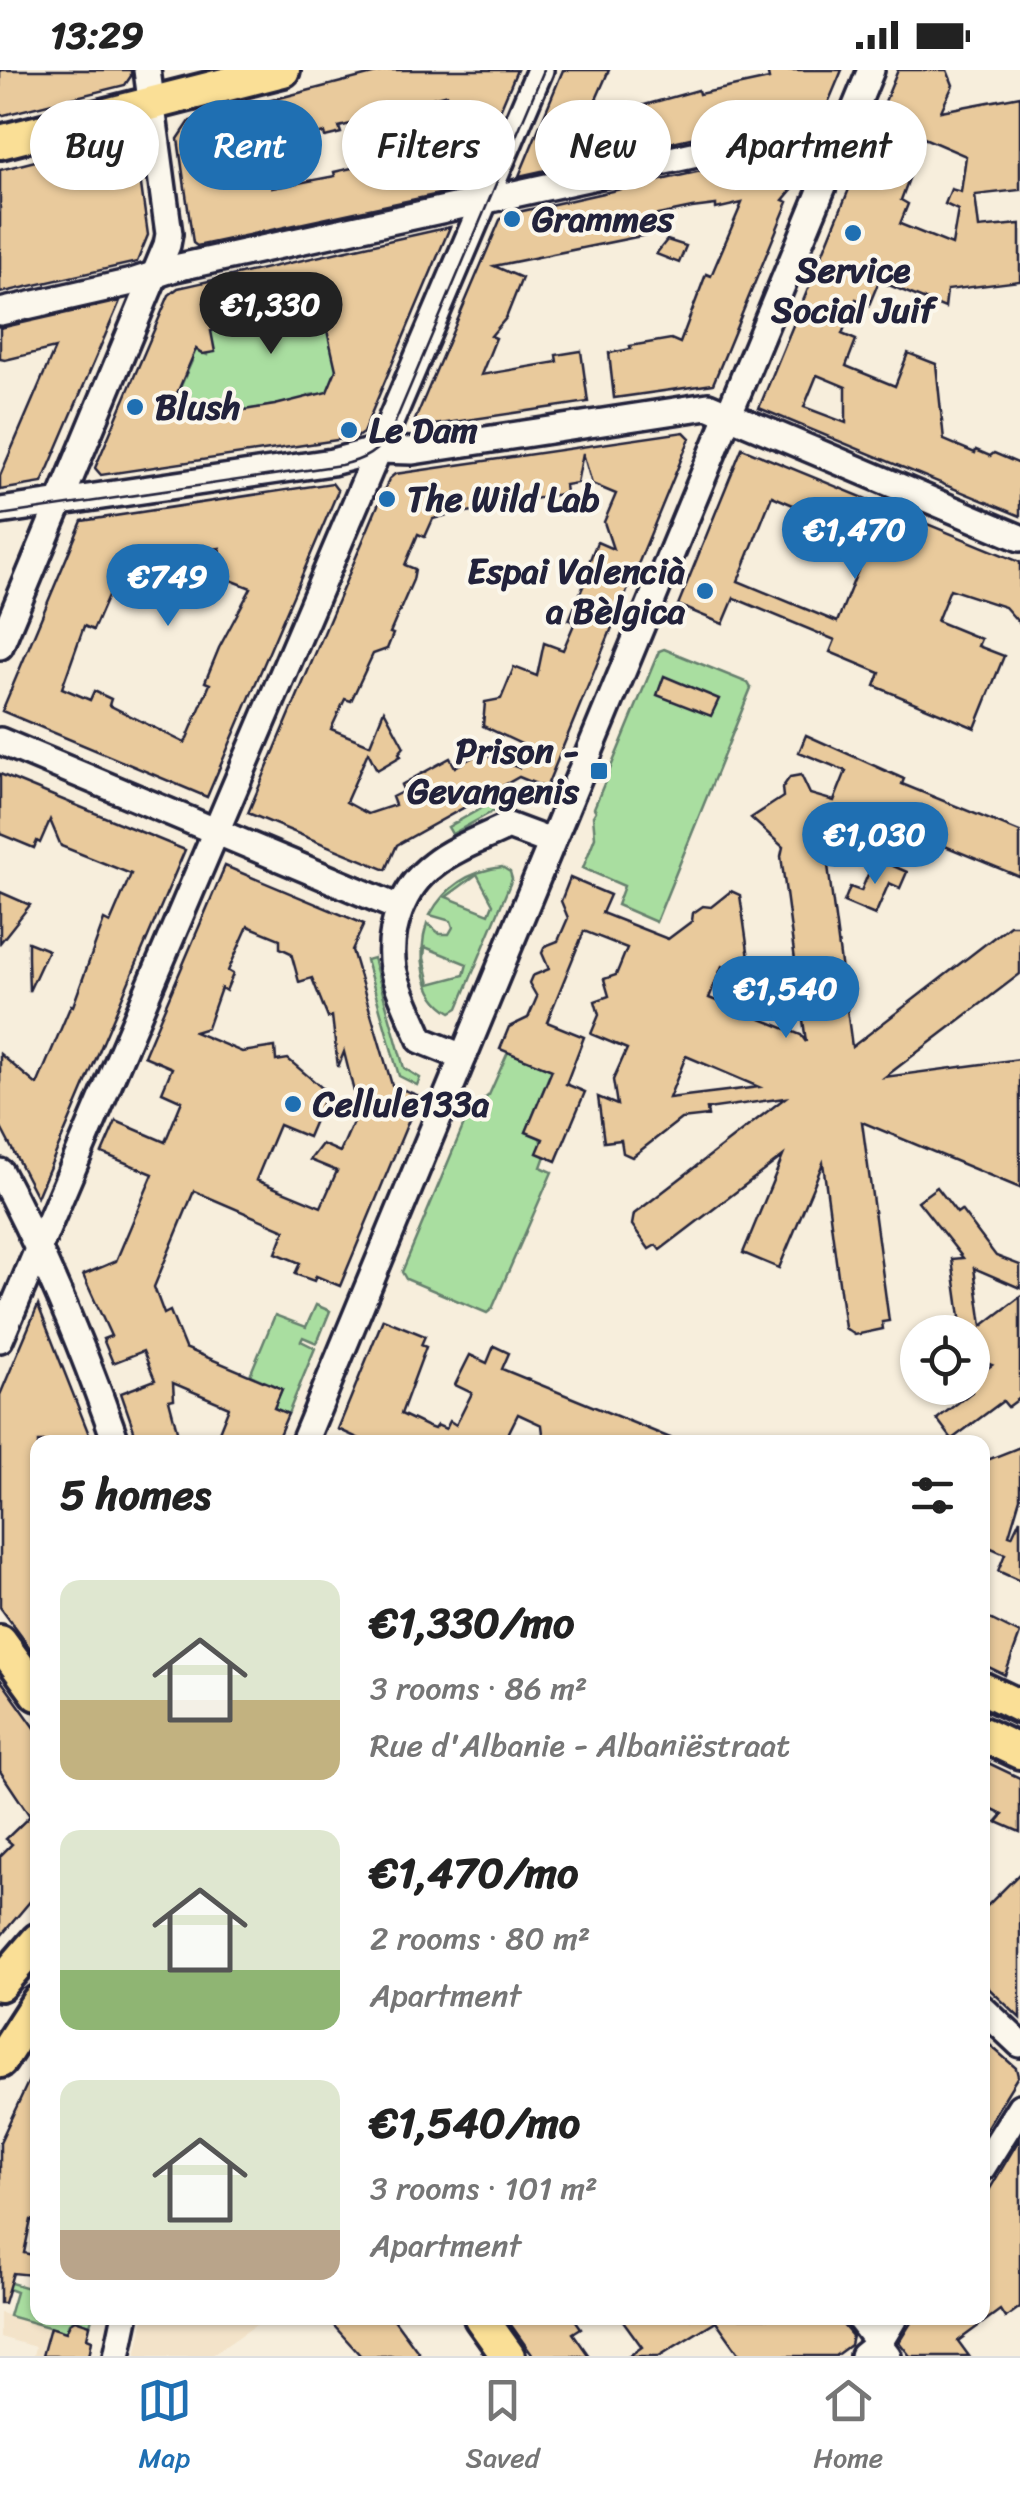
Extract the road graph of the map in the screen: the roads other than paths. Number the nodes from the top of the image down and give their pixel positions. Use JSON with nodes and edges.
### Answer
{"nodes":[{"id":1,"x":148,"y":70,"type":"edge"},
{"id":2,"x":282,"y":70,"type":"edge"},
{"id":3,"x":540,"y":70,"type":"edge"},
{"id":4,"x":871,"y":70,"type":"edge"},
{"id":5,"x":152,"y":100,"type":"edge"},
{"id":6,"x":858,"y":100,"type":"edge"},
{"id":7,"x":159,"y":102,"type":"edge"},
{"id":8,"x":30,"y":134,"type":"edge"},
{"id":9,"x":0,"y":142,"type":"edge"},
{"id":10,"x":691,"y":156,"type":"edge"},
{"id":11,"x":159,"y":161,"type":"edge"},
{"id":12,"x":821,"y":190,"type":"edge"},
{"id":13,"x":485,"y":201,"type":"junction"},
{"id":14,"x":154,"y":276,"type":"junction"},
{"id":15,"x":0,"y":312,"type":"edge"},
{"id":16,"x":728,"y":415,"type":"junction"},
{"id":17,"x":377,"y":450,"type":"junction"},
{"id":18,"x":60,"y":502,"type":"junction"},
{"id":19,"x":0,"y":511,"type":"edge"},
{"id":20,"x":1020,"y":538,"type":"edge"},
{"id":21,"x":0,"y":646,"type":"edge"},
{"id":22,"x":0,"y":741,"type":"edge"},
{"id":23,"x":217,"y":831,"type":"junction"},
{"id":24,"x":551,"y":842,"type":"junction"},
{"id":25,"x":399,"y":908,"type":"junction"},
{"id":26,"x":463,"y":1057,"type":"junction"},
{"id":27,"x":0,"y":1172,"type":"edge"},
{"id":28,"x":38,"y":1249,"type":"junction"},
{"id":29,"x":0,"y":1339,"type":"edge"},
{"id":30,"x":113,"y":1435,"type":"edge"},
{"id":31,"x":314,"y":1435,"type":"edge"},
{"id":32,"x":0,"y":1642,"type":"edge"},
{"id":33,"x":30,"y":1683,"type":"edge"},
{"id":34,"x":990,"y":1692,"type":"edge"},
{"id":35,"x":1019,"y":1702,"type":"edge"},
{"id":36,"x":990,"y":1738,"type":"edge"},
{"id":37,"x":1020,"y":1752,"type":"edge"},
{"id":38,"x":30,"y":1949,"type":"edge"},
{"id":39,"x":0,"y":1984,"type":"edge"},
{"id":40,"x":30,"y":2012,"type":"edge"},
{"id":41,"x":990,"y":2016,"type":"edge"},
{"id":42,"x":1020,"y":2044,"type":"edge"},
{"id":43,"x":3,"y":2045,"type":"edge"},
{"id":44,"x":1020,"y":2106,"type":"edge"},
{"id":45,"x":990,"y":2155,"type":"edge"},
{"id":46,"x":124,"y":2325,"type":"edge"},
{"id":47,"x":486,"y":2325,"type":"edge"},
{"id":48,"x":863,"y":2325,"type":"edge"},
{"id":49,"x":890,"y":2325,"type":"edge"},
{"id":50,"x":877,"y":2352,"type":"edge"},
{"id":51,"x":117,"y":2356,"type":"edge"},
{"id":52,"x":508,"y":2356,"type":"edge"}],
"edges":[{"from":1,"to":5,"type":"street"},
{"from":2,"to":7,"type":"main road"},
{"from":3,"to":13,"type":"street"},
{"from":4,"to":6,"type":"street"},
{"from":8,"to":9,"type":"main road"},
{"from":10,"to":13,"type":"street"},
{"from":11,"to":14,"type":"street"},
{"from":12,"to":16,"type":"street"},
{"from":13,"to":14,"type":"street"},
{"from":13,"to":17,"type":"street"},
{"from":14,"to":15,"type":"street"},
{"from":14,"to":18,"type":"street"},
{"from":16,"to":17,"type":"street"},
{"from":16,"to":20,"type":"street"},
{"from":16,"to":24,"type":"street"},
{"from":17,"to":18,"type":"street"},
{"from":17,"to":23,"type":"street"},
{"from":18,"to":19,"type":"street"},
{"from":18,"to":21,"type":"street"},
{"from":22,"to":23,"type":"street"},
{"from":23,"to":25,"type":"street"},
{"from":23,"to":28,"type":"street"},
{"from":24,"to":25,"type":"street"},
{"from":24,"to":26,"type":"street"},
{"from":25,"to":26,"type":"street"},
{"from":26,"to":31,"type":"street"},
{"from":27,"to":28,"type":"street"},
{"from":28,"to":29,"type":"street"},
{"from":28,"to":30,"type":"street"},
{"from":32,"to":33,"type":"main road"},
{"from":34,"to":35,"type":"main road"},
{"from":36,"to":37,"type":"main road"},
{"from":38,"to":39,"type":"main road"},
{"from":40,"to":43,"type":"main road"},
{"from":41,"to":42,"type":"street"},
{"from":44,"to":45,"type":"street"},
{"from":46,"to":51,"type":"street"},
{"from":47,"to":52,"type":"main road"},
{"from":48,"to":50,"type":"street"},
{"from":49,"to":50,"type":"street"}]}
